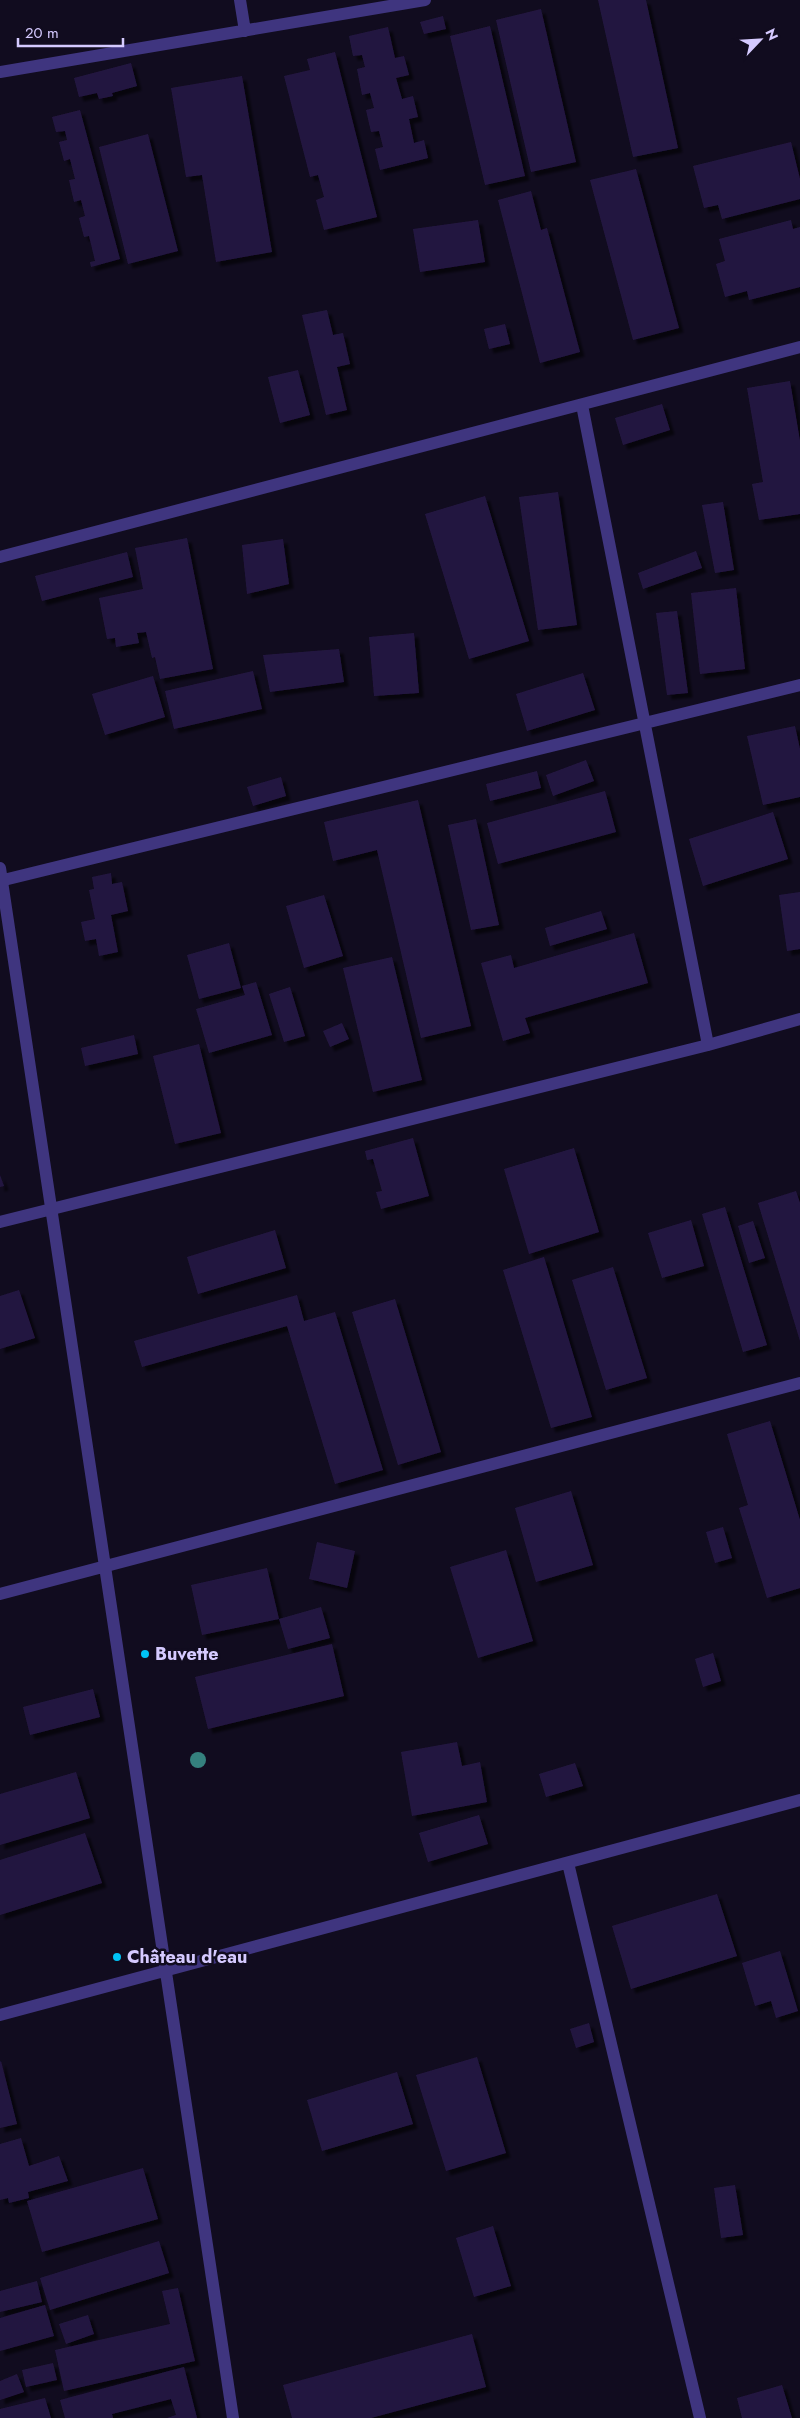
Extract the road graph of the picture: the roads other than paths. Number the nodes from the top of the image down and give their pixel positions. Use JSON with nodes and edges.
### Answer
{"nodes":[{"id":1,"x":240,"y":0,"type":"edge"},
{"id":2,"x":425,"y":0,"type":"edge"},
{"id":3,"x":245,"y":31,"type":"junction"},
{"id":4,"x":0,"y":72,"type":"edge"},
{"id":5,"x":800,"y":347,"type":"edge"},
{"id":6,"x":582,"y":405,"type":"junction"},
{"id":7,"x":0,"y":557,"type":"edge"},
{"id":8,"x":800,"y":685,"type":"edge"},
{"id":9,"x":644,"y":722,"type":"junction"},
{"id":10,"x":1,"y":876,"type":"edge"},
{"id":11,"x":800,"y":1019,"type":"edge"},
{"id":12,"x":708,"y":1045,"type":"junction"},
{"id":13,"x":52,"y":1209,"type":"junction"},
{"id":14,"x":0,"y":1222,"type":"edge"},
{"id":15,"x":800,"y":1383,"type":"edge"},
{"id":16,"x":105,"y":1567,"type":"junction"},
{"id":17,"x":0,"y":1594,"type":"edge"},
{"id":18,"x":800,"y":1800,"type":"edge"},
{"id":19,"x":568,"y":1863,"type":"junction"},
{"id":20,"x":166,"y":1971,"type":"junction"},
{"id":21,"x":0,"y":2015,"type":"edge"},
{"id":22,"x":233,"y":2418,"type":"edge"},
{"id":23,"x":700,"y":2418,"type":"edge"}],
"edges":[{"from":1,"to":3,"type":"street"},
{"from":2,"to":3,"type":"street"},
{"from":3,"to":4,"type":"street"},
{"from":5,"to":6,"type":"street"},
{"from":6,"to":7,"type":"street"},
{"from":6,"to":9,"type":"street"},
{"from":8,"to":9,"type":"street"},
{"from":9,"to":10,"type":"street"},
{"from":9,"to":12,"type":"street"},
{"from":10,"to":13,"type":"street"},
{"from":11,"to":12,"type":"street"},
{"from":12,"to":13,"type":"street"},
{"from":13,"to":14,"type":"street"},
{"from":13,"to":16,"type":"street"},
{"from":15,"to":16,"type":"street"},
{"from":16,"to":17,"type":"street"},
{"from":16,"to":20,"type":"street"},
{"from":18,"to":19,"type":"street"},
{"from":19,"to":20,"type":"street"},
{"from":19,"to":23,"type":"street"},
{"from":20,"to":21,"type":"street"},
{"from":20,"to":22,"type":"street"}]}
